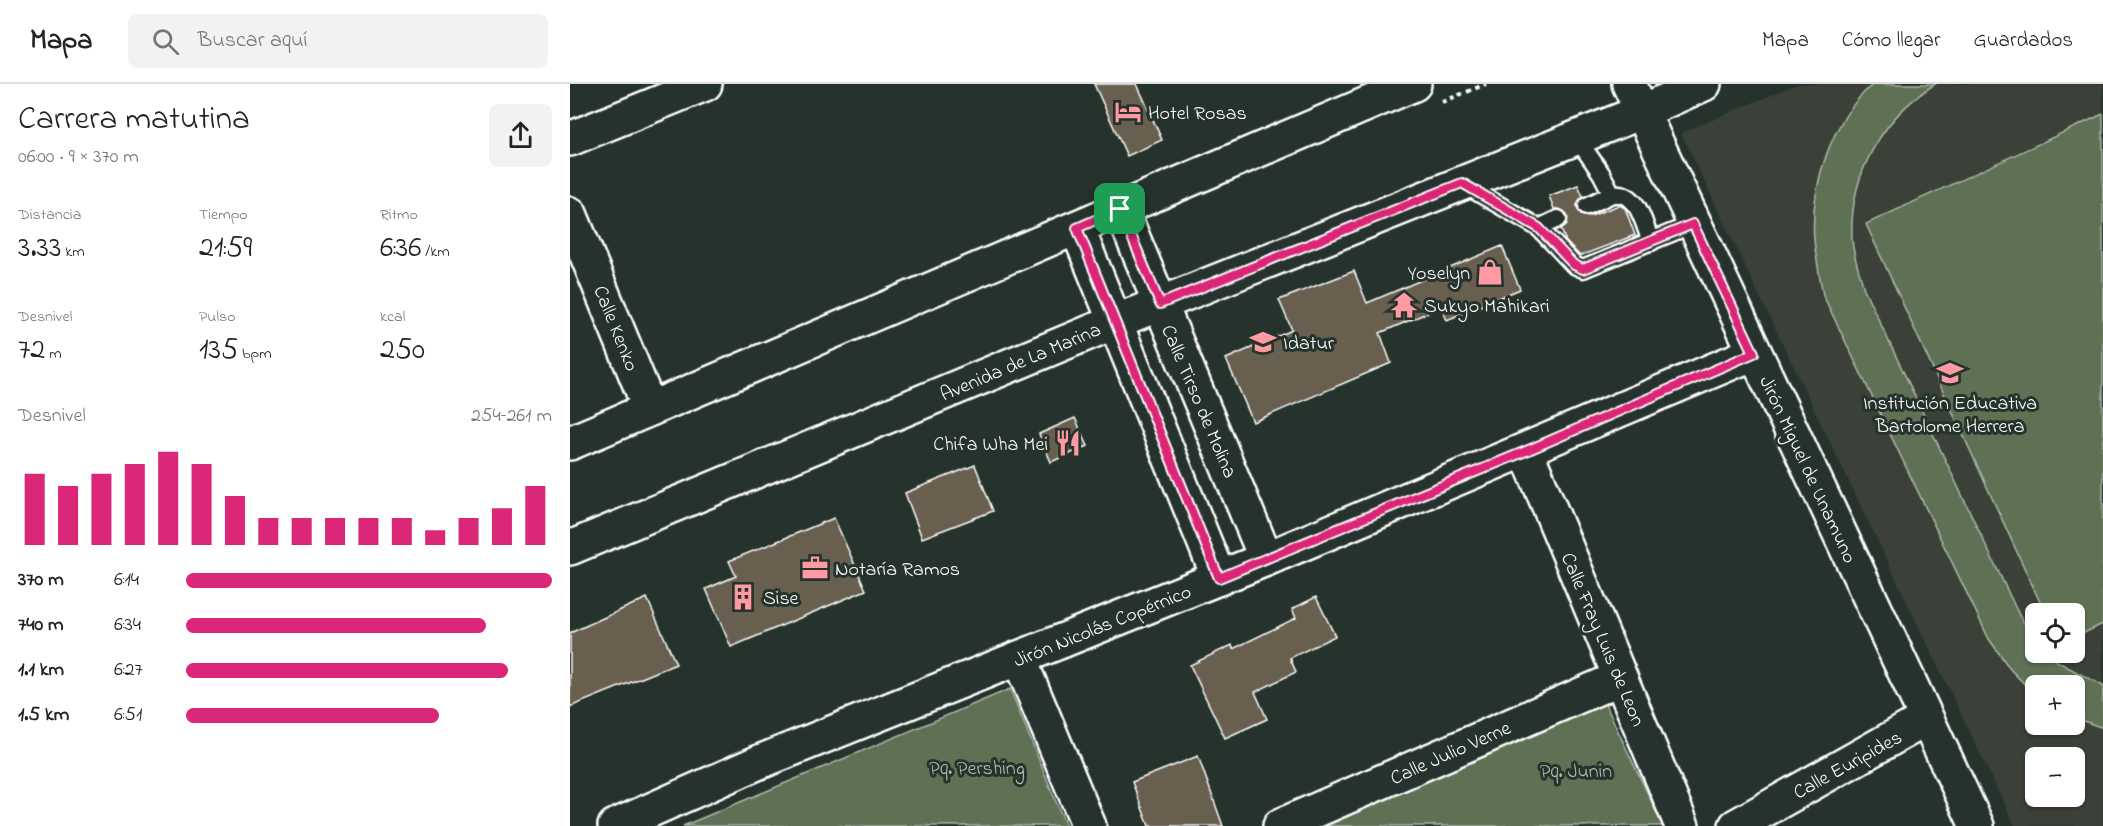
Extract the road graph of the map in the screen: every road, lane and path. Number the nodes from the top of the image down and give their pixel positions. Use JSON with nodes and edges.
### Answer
{"nodes":[{"id":1,"x":705,"y":84,"type":"edge"},
{"id":2,"x":1414,"y":84,"type":"edge"},
{"id":3,"x":1704,"y":84,"type":"edge"},
{"id":4,"x":1367,"y":93,"type":"edge"},
{"id":5,"x":1635,"y":98,"type":"edge"},
{"id":6,"x":1576,"y":137,"type":"junction"},
{"id":7,"x":570,"y":139,"type":"edge"},
{"id":8,"x":1462,"y":183,"type":"junction"},
{"id":9,"x":1612,"y":194,"type":"junction"},
{"id":10,"x":1587,"y":206,"type":"dead end"},
{"id":11,"x":1120,"y":209,"type":"junction"},
{"id":12,"x":570,"y":214,"type":"edge"},
{"id":13,"x":1558,"y":219,"type":"dead end"},
{"id":14,"x":1693,"y":224,"type":"junction"},
{"id":15,"x":1077,"y":228,"type":"junction"},
{"id":16,"x":1539,"y":228,"type":"junction"},
{"id":17,"x":1652,"y":242,"type":"junction"},
{"id":18,"x":1160,"y":304,"type":"junction"},
{"id":19,"x":1117,"y":321,"type":"junction"},
{"id":20,"x":1754,"y":353,"type":"junction"},
{"id":21,"x":650,"y":409,"type":"junction"},
{"id":22,"x":570,"y":443,"type":"edge"},
{"id":23,"x":1526,"y":451,"type":"junction"},
{"id":24,"x":570,"y":548,"type":"edge"},
{"id":25,"x":1266,"y":559,"type":"junction"},
{"id":26,"x":1219,"y":578,"type":"junction"},
{"id":27,"x":1019,"y":658,"type":"junction"},
{"id":28,"x":1620,"y":678,"type":"junction"},
{"id":29,"x":1926,"y":719,"type":"junction"},
{"id":30,"x":615,"y":826,"type":"edge"},
{"id":31,"x":1089,"y":826,"type":"edge"},
{"id":32,"x":1281,"y":826,"type":"edge"},
{"id":33,"x":1682,"y":826,"type":"edge"},
{"id":34,"x":1736,"y":826,"type":"edge"},
{"id":35,"x":1977,"y":826,"type":"edge"}],
"edges":[{"from":1,"to":7,"type":"street"},
{"from":2,"to":4,"type":"street"},
{"from":3,"to":5,"type":"street","name":"Avenida de La Marina"},
{"from":4,"to":11,"type":"street"},
{"from":5,"to":6,"type":"street","name":"Avenida de La Marina"},
{"from":5,"to":14,"type":"street","name":"Jirón Miguel de Unamuno"},
{"from":6,"to":8,"type":"street","name":"Avenida de La Marina"},
{"from":6,"to":9,"type":"lane"},
{"from":8,"to":16,"type":"lane"},
{"from":8,"to":18,"type":"street","name":"Avenida de La Marina"},
{"from":9,"to":10,"type":"lane"},
{"from":9,"to":17,"type":"lane"},
{"from":11,"to":15,"type":"street"},
{"from":11,"to":18,"type":"street","name":"Calle Tirso de Molina"},
{"from":12,"to":21,"type":"street","name":"Calle Kenko"},
{"from":13,"to":16,"type":"lane"},
{"from":14,"to":17,"type":"lane"},
{"from":14,"to":20,"type":"street","name":"Jirón Miguel de Unamuno"},
{"from":15,"to":19,"type":"street"},
{"from":15,"to":21,"type":"street"},
{"from":16,"to":17,"type":"lane"},
{"from":18,"to":19,"type":"street","name":"Avenida de La Marina"},
{"from":18,"to":25,"type":"street","name":"Calle Tirso de Molina"},
{"from":19,"to":24,"type":"street","name":"Avenida de La Marina"},
{"from":19,"to":26,"type":"street"},
{"from":20,"to":23,"type":"street","name":"Jirón Nicolás Copérnico"},
{"from":20,"to":29,"type":"street","name":"Jirón Miguel de Unamuno"},
{"from":21,"to":22,"type":"street"},
{"from":23,"to":25,"type":"street","name":"Jirón Nicolás Copérnico"},
{"from":23,"to":28,"type":"street","name":"Calle Fray Luis de Leon"},
{"from":25,"to":26,"type":"street","name":"Jirón Nicolás Copérnico"},
{"from":26,"to":27,"type":"street","name":"Jirón Nicolás Copérnico"},
{"from":27,"to":30,"type":"street","name":"Jirón Nicolás Copérnico"},
{"from":27,"to":31,"type":"street"},
{"from":28,"to":32,"type":"street","name":"Calle Julio Verne"},
{"from":28,"to":33,"type":"street","name":"Calle Fray Luis de Leon"},
{"from":29,"to":34,"type":"street","name":"Calle Euripides"},
{"from":29,"to":35,"type":"street","name":"Jirón Miguel de Unamuno"}]}
